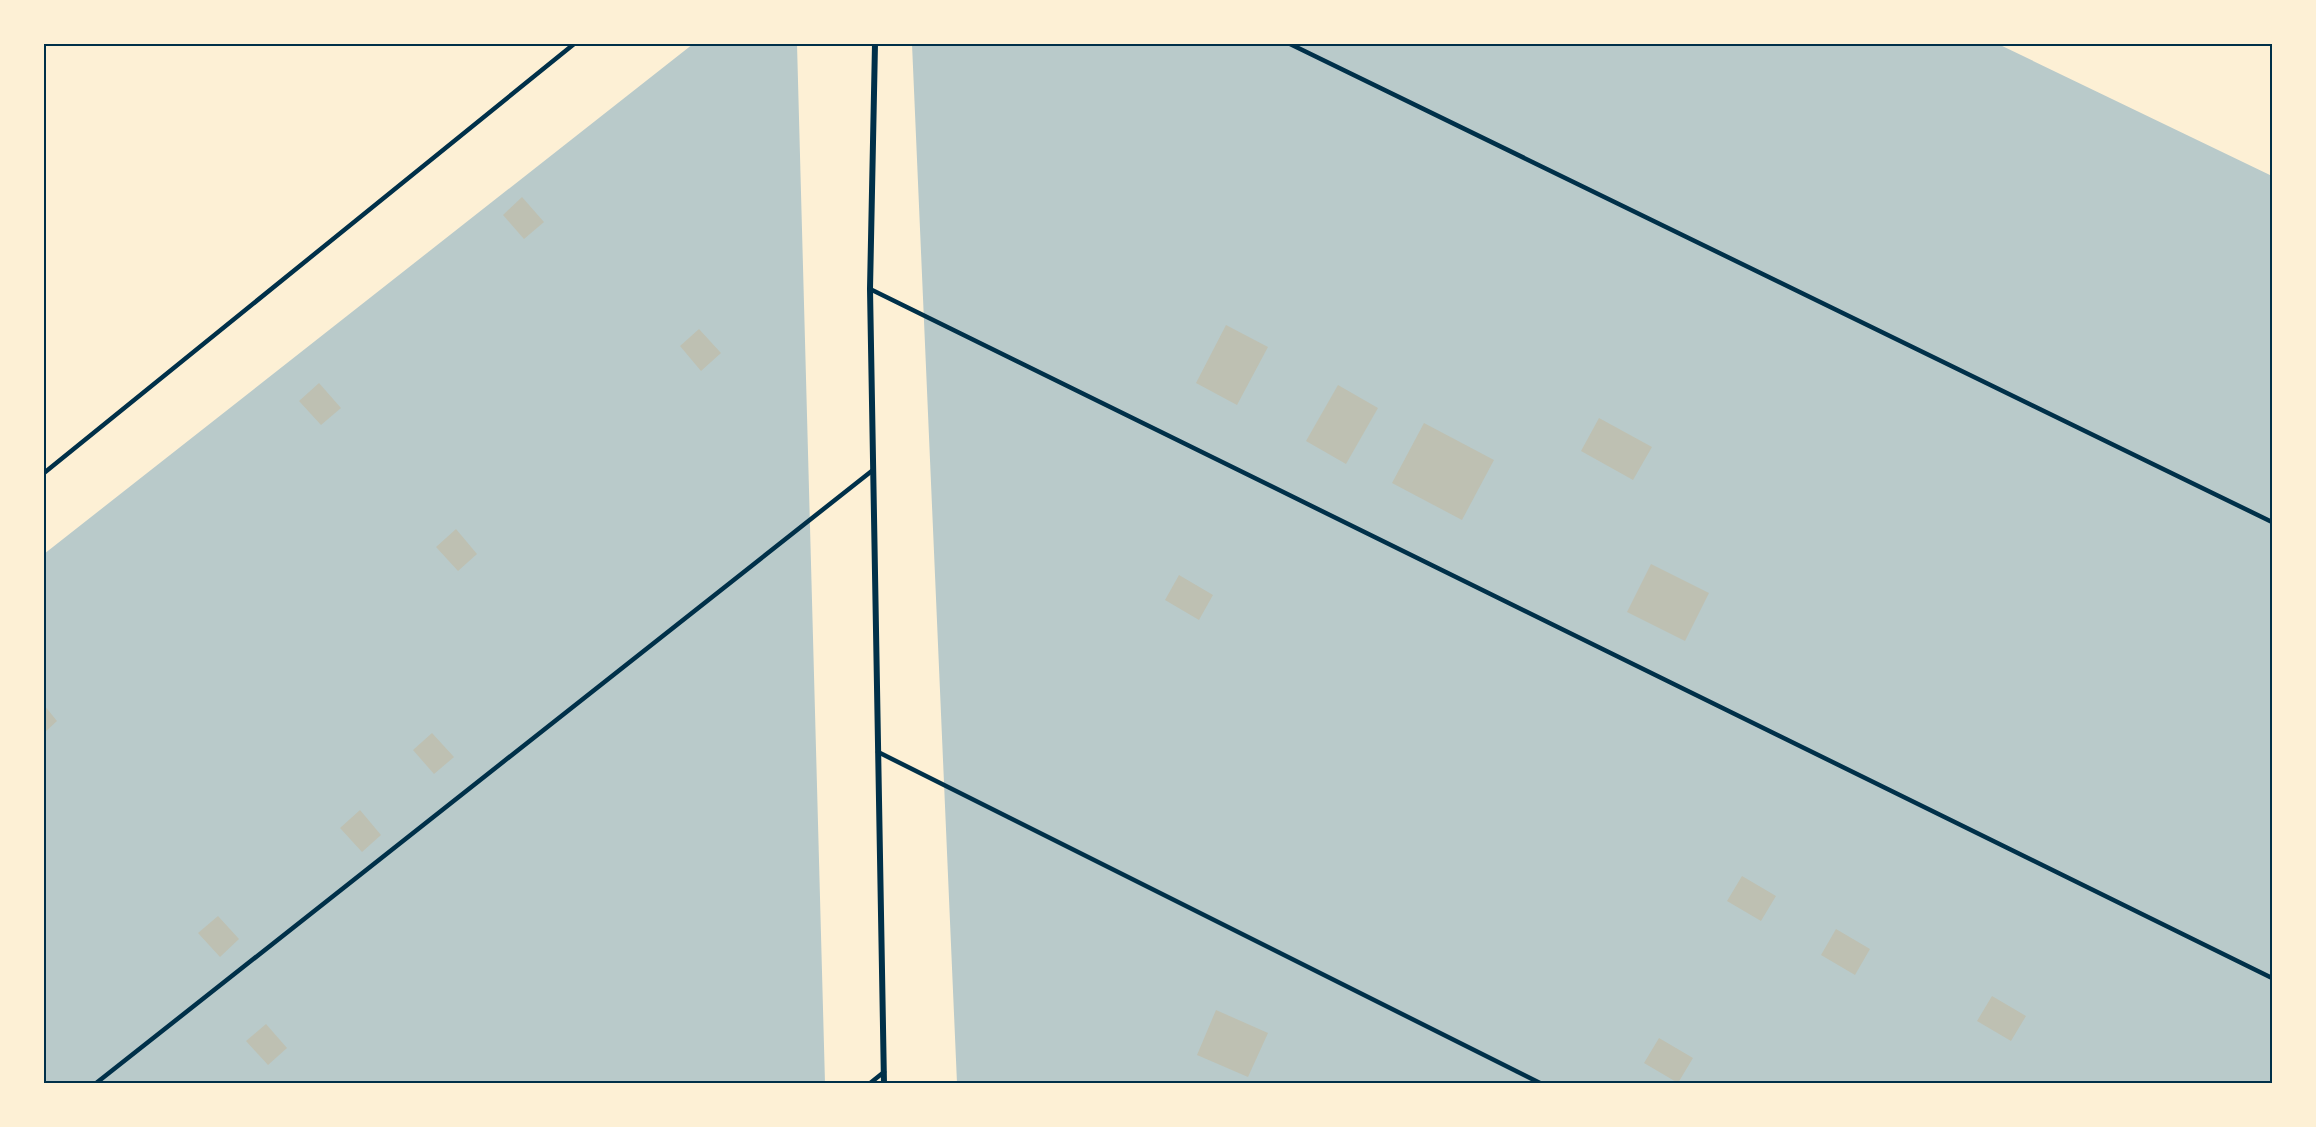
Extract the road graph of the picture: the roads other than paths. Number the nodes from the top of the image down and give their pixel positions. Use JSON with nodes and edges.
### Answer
{"nodes":[{"id":1,"x":574,"y":44,"type":"edge"},
{"id":2,"x":875,"y":44,"type":"edge"},
{"id":3,"x":1290,"y":44,"type":"edge"},
{"id":4,"x":870,"y":289,"type":"junction"},
{"id":5,"x":873,"y":470,"type":"junction"},
{"id":6,"x":44,"y":473,"type":"edge"},
{"id":7,"x":2272,"y":522,"type":"edge"},
{"id":8,"x":878,"y":752,"type":"junction"},
{"id":9,"x":2272,"y":978,"type":"edge"},
{"id":10,"x":884,"y":1072,"type":"junction"},
{"id":11,"x":95,"y":1083,"type":"edge"},
{"id":12,"x":869,"y":1083,"type":"edge"},
{"id":13,"x":884,"y":1083,"type":"edge"},
{"id":14,"x":1542,"y":1083,"type":"edge"}],
"edges":[{"from":1,"to":6,"type":"lane"},
{"from":2,"to":4,"type":"street"},
{"from":3,"to":7,"type":"lane"},
{"from":4,"to":5,"type":"street"},
{"from":4,"to":9,"type":"lane"},
{"from":5,"to":8,"type":"street"},
{"from":5,"to":11,"type":"lane"},
{"from":8,"to":10,"type":"street"},
{"from":8,"to":14,"type":"lane"},
{"from":10,"to":12,"type":"lane"},
{"from":10,"to":13,"type":"street"}]}
